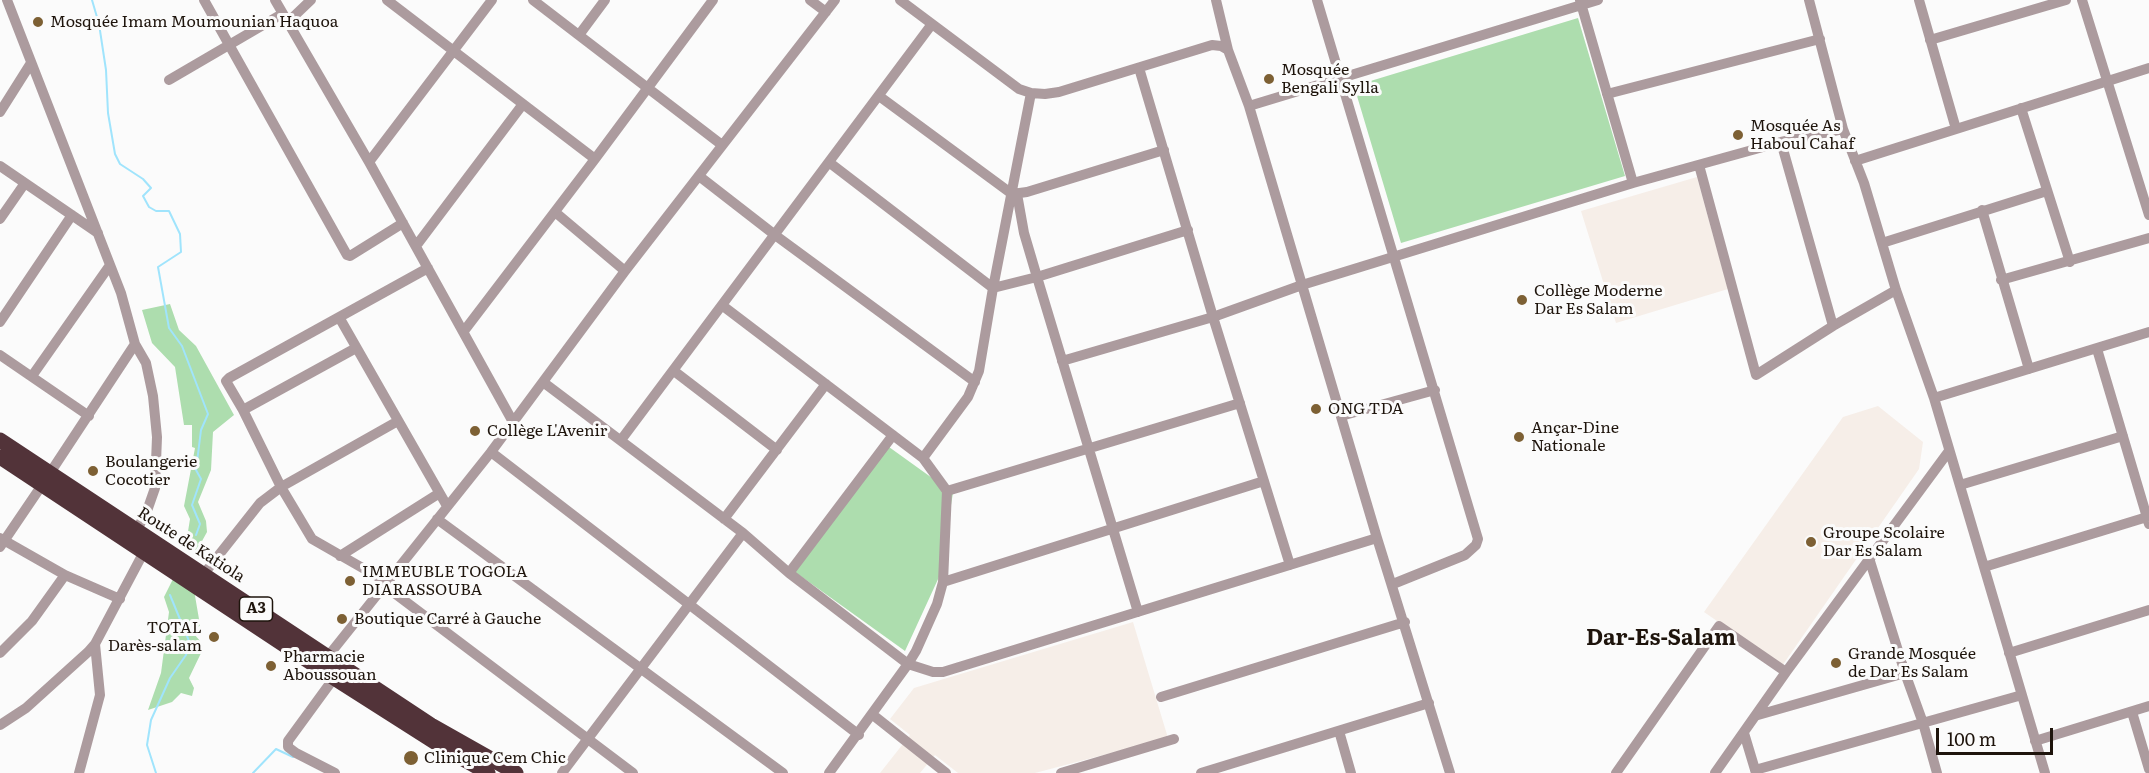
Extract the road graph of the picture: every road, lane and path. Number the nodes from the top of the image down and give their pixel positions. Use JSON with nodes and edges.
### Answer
{"nodes":[{"id":1,"x":6,"y":0,"type":"edge"},
{"id":2,"x":204,"y":0,"type":"edge"},
{"id":3,"x":275,"y":0,"type":"edge"},
{"id":4,"x":310,"y":0,"type":"edge"},
{"id":5,"x":387,"y":0,"type":"edge"},
{"id":6,"x":492,"y":0,"type":"edge"},
{"id":7,"x":533,"y":0,"type":"edge"},
{"id":8,"x":605,"y":0,"type":"edge"},
{"id":9,"x":712,"y":0,"type":"edge"},
{"id":10,"x":810,"y":0,"type":"edge"},
{"id":11,"x":835,"y":0,"type":"edge"},
{"id":12,"x":900,"y":0,"type":"edge"},
{"id":13,"x":1216,"y":0,"type":"edge"},
{"id":14,"x":1317,"y":0,"type":"edge"},
{"id":15,"x":1598,"y":0,"type":"edge"},
{"id":16,"x":1809,"y":0,"type":"edge"},
{"id":17,"x":1919,"y":0,"type":"edge"},
{"id":18,"x":2066,"y":0,"type":"edge"},
{"id":19,"x":2082,"y":0,"type":"edge"},
{"id":20,"x":1580,"y":2,"type":"edge"},
{"id":21,"x":0,"y":8,"type":"edge"},
{"id":22,"x":826,"y":12,"type":"junction"},
{"id":23,"x":285,"y":18,"type":"junction"},
{"id":24,"x":932,"y":24,"type":"junction"},
{"id":25,"x":579,"y":35,"type":"junction"},
{"id":26,"x":1820,"y":39,"type":"junction"},
{"id":27,"x":1930,"y":40,"type":"junction"},
{"id":28,"x":229,"y":46,"type":"junction"},
{"id":29,"x":1228,"y":50,"type":"junction"},
{"id":30,"x":453,"y":51,"type":"junction"},
{"id":31,"x":31,"y":63,"type":"junction"},
{"id":32,"x":1139,"y":68,"type":"junction"},
{"id":33,"x":2149,"y":68,"type":"edge"},
{"id":34,"x":1340,"y":77,"type":"junction"},
{"id":35,"x":169,"y":80,"type":"dead end"},
{"id":36,"x":2108,"y":81,"type":"junction"},
{"id":37,"x":647,"y":88,"type":"junction"},
{"id":38,"x":1031,"y":93,"type":"junction"},
{"id":39,"x":1607,"y":94,"type":"junction"},
{"id":40,"x":879,"y":96,"type":"junction"},
{"id":41,"x":523,"y":104,"type":"junction"},
{"id":42,"x":1249,"y":106,"type":"junction"},
{"id":43,"x":2021,"y":108,"type":"junction"},
{"id":44,"x":0,"y":112,"type":"edge"},
{"id":45,"x":1843,"y":129,"type":"junction"},
{"id":46,"x":1956,"y":129,"type":"junction"},
{"id":47,"x":1781,"y":142,"type":"junction"},
{"id":48,"x":722,"y":146,"type":"junction"},
{"id":49,"x":1164,"y":150,"type":"junction"},
{"id":50,"x":595,"y":159,"type":"junction"},
{"id":51,"x":1855,"y":161,"type":"junction"},
{"id":52,"x":369,"y":162,"type":"junction"},
{"id":53,"x":830,"y":163,"type":"junction"},
{"id":54,"x":1699,"y":165,"type":"junction"},
{"id":55,"x":0,"y":166,"type":"edge"},
{"id":56,"x":699,"y":176,"type":"junction"},
{"id":57,"x":25,"y":183,"type":"junction"},
{"id":58,"x":1633,"y":183,"type":"junction"},
{"id":59,"x":2047,"y":191,"type":"junction"},
{"id":60,"x":1015,"y":194,"type":"junction"},
{"id":61,"x":1982,"y":210,"type":"junction"},
{"id":62,"x":555,"y":212,"type":"junction"},
{"id":63,"x":72,"y":215,"type":"junction"},
{"id":64,"x":2149,"y":215,"type":"edge"},
{"id":65,"x":0,"y":219,"type":"edge"},
{"id":66,"x":403,"y":223,"type":"junction"},
{"id":67,"x":1188,"y":230,"type":"junction"},
{"id":68,"x":98,"y":234,"type":"junction"},
{"id":69,"x":775,"y":235,"type":"junction"},
{"id":70,"x":2149,"y":238,"type":"edge"},
{"id":71,"x":1882,"y":243,"type":"junction"},
{"id":72,"x":416,"y":246,"type":"junction"},
{"id":73,"x":1393,"y":256,"type":"junction"},
{"id":74,"x":2070,"y":262,"type":"junction"},
{"id":75,"x":110,"y":265,"type":"junction"},
{"id":76,"x":428,"y":268,"type":"junction"},
{"id":77,"x":625,"y":271,"type":"junction"},
{"id":78,"x":1037,"y":277,"type":"junction"},
{"id":79,"x":2001,"y":280,"type":"junction"},
{"id":80,"x":1302,"y":285,"type":"junction"},
{"id":81,"x":993,"y":288,"type":"junction"},
{"id":82,"x":1896,"y":290,"type":"junction"},
{"id":83,"x":723,"y":306,"type":"junction"},
{"id":84,"x":339,"y":317,"type":"junction"},
{"id":85,"x":1212,"y":317,"type":"junction"},
{"id":86,"x":0,"y":322,"type":"edge"},
{"id":87,"x":1833,"y":326,"type":"junction"},
{"id":88,"x":464,"y":331,"type":"junction"},
{"id":89,"x":2149,"y":332,"type":"edge"},
{"id":90,"x":135,"y":344,"type":"junction"},
{"id":91,"x":356,"y":348,"type":"junction"},
{"id":92,"x":2097,"y":349,"type":"junction"},
{"id":93,"x":0,"y":355,"type":"edge"},
{"id":94,"x":1062,"y":361,"type":"junction"},
{"id":95,"x":2029,"y":369,"type":"junction"},
{"id":96,"x":674,"y":371,"type":"junction"},
{"id":97,"x":32,"y":376,"type":"junction"},
{"id":98,"x":543,"y":382,"type":"junction"},
{"id":99,"x":975,"y":382,"type":"junction"},
{"id":100,"x":826,"y":384,"type":"junction"},
{"id":101,"x":1435,"y":390,"type":"junction"},
{"id":102,"x":1934,"y":398,"type":"junction"},
{"id":103,"x":1240,"y":403,"type":"junction"},
{"id":104,"x":243,"y":410,"type":"junction"},
{"id":105,"x":89,"y":416,"type":"junction"},
{"id":106,"x":1341,"y":416,"type":"junction"},
{"id":107,"x":398,"y":421,"type":"junction"},
{"id":108,"x":513,"y":422,"type":"junction"},
{"id":109,"x":893,"y":435,"type":"junction"},
{"id":110,"x":2123,"y":436,"type":"junction"},
{"id":111,"x":0,"y":440,"type":"edge"},
{"id":112,"x":621,"y":440,"type":"junction"},
{"id":113,"x":777,"y":450,"type":"junction"},
{"id":114,"x":1089,"y":450,"type":"junction"},
{"id":115,"x":1949,"y":451,"type":"junction"},
{"id":116,"x":490,"y":452,"type":"junction"},
{"id":117,"x":0,"y":457,"type":"edge"},
{"id":118,"x":922,"y":458,"type":"junction"},
{"id":119,"x":46,"y":479,"type":"junction"},
{"id":120,"x":1264,"y":481,"type":"junction"},
{"id":121,"x":1959,"y":485,"type":"junction"},
{"id":122,"x":281,"y":488,"type":"junction"},
{"id":123,"x":947,"y":491,"type":"junction"},
{"id":124,"x":438,"y":494,"type":"junction"},
{"id":125,"x":447,"y":506,"type":"junction"},
{"id":126,"x":437,"y":519,"type":"junction"},
{"id":127,"x":724,"y":519,"type":"junction"},
{"id":128,"x":2148,"y":521,"type":"edge"},
{"id":129,"x":1113,"y":528,"type":"junction"},
{"id":130,"x":137,"y":531,"type":"junction"},
{"id":131,"x":743,"y":533,"type":"junction"},
{"id":132,"x":1377,"y":538,"type":"junction"},
{"id":133,"x":2,"y":542,"type":"edge"},
{"id":134,"x":147,"y":547,"type":"junction"},
{"id":135,"x":340,"y":556,"type":"junction"},
{"id":136,"x":1869,"y":558,"type":"junction"},
{"id":137,"x":1290,"y":565,"type":"junction"},
{"id":138,"x":1984,"y":567,"type":"junction"},
{"id":139,"x":789,"y":573,"type":"junction"},
{"id":140,"x":65,"y":575,"type":"junction"},
{"id":141,"x":203,"y":575,"type":"junction"},
{"id":142,"x":943,"y":582,"type":"junction"},
{"id":143,"x":386,"y":584,"type":"junction"},
{"id":144,"x":1393,"y":584,"type":"junction"},
{"id":145,"x":120,"y":599,"type":"junction"},
{"id":146,"x":689,"y":605,"type":"junction"},
{"id":147,"x":2149,"y":610,"type":"edge"},
{"id":148,"x":1138,"y":612,"type":"junction"},
{"id":149,"x":1405,"y":622,"type":"junction"},
{"id":150,"x":95,"y":644,"type":"junction"},
{"id":151,"x":0,"y":653,"type":"edge"},
{"id":152,"x":2009,"y":653,"type":"junction"},
{"id":153,"x":324,"y":662,"type":"junction"},
{"id":154,"x":908,"y":664,"type":"junction"},
{"id":155,"x":639,"y":669,"type":"junction"},
{"id":156,"x":1786,"y":672,"type":"junction"},
{"id":157,"x":1905,"y":673,"type":"junction"},
{"id":158,"x":334,"y":678,"type":"junction"},
{"id":159,"x":2022,"y":695,"type":"junction"},
{"id":160,"x":1161,"y":698,"type":"dead end"},
{"id":161,"x":1429,"y":704,"type":"junction"},
{"id":162,"x":2149,"y":706,"type":"edge"},
{"id":163,"x":2132,"y":712,"type":"junction"},
{"id":164,"x":873,"y":715,"type":"junction"},
{"id":165,"x":1758,"y":715,"type":"junction"},
{"id":166,"x":1923,"y":723,"type":"junction"},
{"id":167,"x":0,"y":725,"type":"edge"},
{"id":168,"x":1339,"y":732,"type":"junction"},
{"id":169,"x":1744,"y":733,"type":"junction"},
{"id":170,"x":859,"y":735,"type":"junction"},
{"id":171,"x":586,"y":739,"type":"junction"},
{"id":172,"x":1174,"y":739,"type":"dead end"},
{"id":173,"x":2036,"y":741,"type":"junction"},
{"id":174,"x":934,"y":769,"type":"edge"},
{"id":175,"x":1085,"y":769,"type":"edge"},
{"id":176,"x":2149,"y":770,"type":"edge"},
{"id":177,"x":1756,"y":771,"type":"edge"},
{"id":178,"x":79,"y":773,"type":"edge"},
{"id":179,"x":335,"y":773,"type":"edge"},
{"id":180,"x":488,"y":773,"type":"edge"},
{"id":181,"x":516,"y":773,"type":"edge"},
{"id":182,"x":562,"y":773,"type":"edge"},
{"id":183,"x":633,"y":773,"type":"edge"},
{"id":184,"x":783,"y":773,"type":"edge"},
{"id":185,"x":829,"y":773,"type":"edge"},
{"id":186,"x":946,"y":773,"type":"edge"},
{"id":187,"x":1061,"y":773,"type":"edge"},
{"id":188,"x":1201,"y":773,"type":"edge"},
{"id":189,"x":1351,"y":773,"type":"edge"},
{"id":190,"x":1450,"y":773,"type":"edge"},
{"id":191,"x":1616,"y":773,"type":"edge"},
{"id":192,"x":1715,"y":773,"type":"edge"},
{"id":193,"x":1937,"y":773,"type":"edge"},
{"id":194,"x":2045,"y":773,"type":"edge"}],
"edges":[{"from":1,"to":21,"type":"street"},
{"from":1,"to":31,"type":"street"},
{"from":2,"to":28,"type":"street"},
{"from":3,"to":23,"type":"street"},
{"from":4,"to":23,"type":"street"},
{"from":5,"to":30,"type":"street"},
{"from":6,"to":30,"type":"street"},
{"from":7,"to":25,"type":"street"},
{"from":8,"to":25,"type":"street"},
{"from":9,"to":37,"type":"street"},
{"from":10,"to":22,"type":"street"},
{"from":11,"to":22,"type":"street"},
{"from":12,"to":24,"type":"street"},
{"from":13,"to":29,"type":"street"},
{"from":14,"to":34,"type":"street"},
{"from":15,"to":20,"type":"street"},
{"from":16,"to":26,"type":"street"},
{"from":17,"to":27,"type":"street"},
{"from":18,"to":27,"type":"street"},
{"from":19,"to":36,"type":"street"},
{"from":20,"to":34,"type":"street"},
{"from":20,"to":39,"type":"street"},
{"from":22,"to":48,"type":"street"},
{"from":23,"to":28,"type":"street"},
{"from":23,"to":52,"type":"street"},
{"from":24,"to":38,"type":"street"},
{"from":24,"to":40,"type":"street"},
{"from":25,"to":37,"type":"street"},
{"from":26,"to":39,"type":"street"},
{"from":26,"to":45,"type":"street"},
{"from":27,"to":46,"type":"street"},
{"from":28,"to":35,"type":"street"},
{"from":28,"to":66,"type":"street"},
{"from":29,"to":32,"type":"street"},
{"from":29,"to":42,"type":"street"},
{"from":30,"to":41,"type":"street"},
{"from":30,"to":52,"type":"street"},
{"from":31,"to":44,"type":"street"},
{"from":31,"to":68,"type":"street"},
{"from":32,"to":38,"type":"street"},
{"from":32,"to":49,"type":"street"},
{"from":33,"to":36,"type":"street"},
{"from":34,"to":42,"type":"street"},
{"from":34,"to":73,"type":"street"},
{"from":36,"to":43,"type":"street"},
{"from":36,"to":64,"type":"street"},
{"from":37,"to":48,"type":"street"},
{"from":37,"to":50,"type":"street"},
{"from":38,"to":60,"type":"street"},
{"from":39,"to":58,"type":"street"},
{"from":40,"to":53,"type":"street"},
{"from":40,"to":60,"type":"street"},
{"from":41,"to":50,"type":"street"},
{"from":41,"to":72,"type":"street"},
{"from":42,"to":80,"type":"street"},
{"from":43,"to":46,"type":"street"},
{"from":43,"to":59,"type":"street"},
{"from":45,"to":47,"type":"street"},
{"from":45,"to":51,"type":"street"},
{"from":46,"to":51,"type":"street"},
{"from":47,"to":54,"type":"street"},
{"from":47,"to":87,"type":"street"},
{"from":48,"to":56,"type":"street"},
{"from":49,"to":60,"type":"street"},
{"from":49,"to":67,"type":"street"},
{"from":50,"to":62,"type":"street"},
{"from":51,"to":71,"type":"street"},
{"from":52,"to":66,"type":"street"},
{"from":53,"to":69,"type":"street"},
{"from":53,"to":81,"type":"street"},
{"from":54,"to":58,"type":"street"},
{"from":54,"to":87,"type":"street"},
{"from":55,"to":57,"type":"street"},
{"from":56,"to":69,"type":"street"},
{"from":56,"to":77,"type":"street"},
{"from":57,"to":63,"type":"street"},
{"from":57,"to":65,"type":"street"},
{"from":58,"to":73,"type":"street"},
{"from":59,"to":61,"type":"street"},
{"from":59,"to":74,"type":"street"},
{"from":60,"to":78,"type":"street"},
{"from":60,"to":81,"type":"street"},
{"from":61,"to":71,"type":"street"},
{"from":61,"to":79,"type":"street"},
{"from":62,"to":77,"type":"street"},
{"from":62,"to":88,"type":"street"},
{"from":63,"to":68,"type":"street"},
{"from":63,"to":86,"type":"street"},
{"from":66,"to":72,"type":"street"},
{"from":67,"to":78,"type":"street"},
{"from":67,"to":85,"type":"street"},
{"from":68,"to":75,"type":"street"},
{"from":69,"to":83,"type":"street"},
{"from":69,"to":99,"type":"street"},
{"from":70,"to":74,"type":"street"},
{"from":71,"to":82,"type":"street"},
{"from":72,"to":76,"type":"street"},
{"from":73,"to":80,"type":"street"},
{"from":73,"to":101,"type":"street"},
{"from":74,"to":79,"type":"street"},
{"from":75,"to":90,"type":"street"},
{"from":75,"to":97,"type":"street"},
{"from":76,"to":84,"type":"street"},
{"from":76,"to":88,"type":"street"},
{"from":77,"to":98,"type":"street"},
{"from":78,"to":81,"type":"street"},
{"from":78,"to":94,"type":"street"},
{"from":79,"to":95,"type":"street"},
{"from":80,"to":85,"type":"street"},
{"from":80,"to":106,"type":"street"},
{"from":81,"to":99,"type":"street"},
{"from":82,"to":87,"type":"street"},
{"from":82,"to":102,"type":"street"},
{"from":83,"to":96,"type":"street"},
{"from":83,"to":100,"type":"street"},
{"from":84,"to":91,"type":"street"},
{"from":84,"to":104,"type":"street"},
{"from":85,"to":94,"type":"street"},
{"from":85,"to":103,"type":"street"},
{"from":88,"to":108,"type":"street"},
{"from":89,"to":92,"type":"street"},
{"from":90,"to":105,"type":"street"},
{"from":90,"to":130,"type":"street"},
{"from":91,"to":104,"type":"street"},
{"from":91,"to":107,"type":"street"},
{"from":92,"to":95,"type":"street"},
{"from":92,"to":110,"type":"street"},
{"from":93,"to":97,"type":"street"},
{"from":94,"to":114,"type":"street"},
{"from":95,"to":102,"type":"street"},
{"from":96,"to":112,"type":"street"},
{"from":96,"to":113,"type":"street"},
{"from":97,"to":105,"type":"street"},
{"from":98,"to":108,"type":"street"},
{"from":98,"to":112,"type":"street"},
{"from":99,"to":118,"type":"street"},
{"from":100,"to":109,"type":"street"},
{"from":100,"to":113,"type":"street"},
{"from":101,"to":106,"type":"street"},
{"from":101,"to":144,"type":"street"},
{"from":102,"to":115,"type":"street"},
{"from":103,"to":114,"type":"street"},
{"from":103,"to":120,"type":"street"},
{"from":104,"to":122,"type":"street"},
{"from":105,"to":119,"type":"street"},
{"from":106,"to":132,"type":"street"},
{"from":107,"to":122,"type":"street"},
{"from":107,"to":124,"type":"street"},
{"from":108,"to":116,"type":"street"},
{"from":109,"to":118,"type":"street"},
{"from":109,"to":139,"type":"street"},
{"from":110,"to":121,"type":"street"},
{"from":110,"to":128,"type":"street"},
{"from":111,"to":119,"type":"highway","name":"Route de Katiola","number":"A3"},
{"from":112,"to":127,"type":"street"},
{"from":113,"to":127,"type":"street"},
{"from":114,"to":123,"type":"street"},
{"from":114,"to":129,"type":"street"},
{"from":115,"to":121,"type":"street"},
{"from":115,"to":136,"type":"street"},
{"from":116,"to":125,"type":"street"},
{"from":116,"to":146,"type":"street"},
{"from":117,"to":119,"type":"highway","name":"Route de Katiola","number":"A3"},
{"from":118,"to":123,"type":"street"},
{"from":119,"to":130,"type":"highway","name":"Route de Katiola","number":"A3"},
{"from":119,"to":133,"type":"street"},
{"from":119,"to":134,"type":"highway","name":"Route de Katiola","number":"A3"},
{"from":120,"to":129,"type":"street"},
{"from":120,"to":137,"type":"street"},
{"from":121,"to":138,"type":"street"},
{"from":122,"to":135,"type":"street"},
{"from":122,"to":141,"type":"street"},
{"from":123,"to":142,"type":"street"},
{"from":124,"to":125,"type":"street"},
{"from":124,"to":135,"type":"street"},
{"from":125,"to":126,"type":"street"},
{"from":126,"to":143,"type":"street"},
{"from":126,"to":155,"type":"street"},
{"from":127,"to":131,"type":"street"},
{"from":128,"to":138,"type":"street"},
{"from":129,"to":142,"type":"street"},
{"from":129,"to":148,"type":"street"},
{"from":130,"to":134,"type":"highway","name":"Route de Katiola","number":"A3"},
{"from":131,"to":139,"type":"street"},
{"from":131,"to":146,"type":"street"},
{"from":132,"to":137,"type":"street"},
{"from":132,"to":144,"type":"street"},
{"from":133,"to":140,"type":"street"},
{"from":134,"to":141,"type":"highway","name":"Route de Katiola","number":"A3"},
{"from":134,"to":145,"type":"street"},
{"from":134,"to":153,"type":"highway","name":"Route de Katiola","number":"A3"},
{"from":135,"to":143,"type":"street"},
{"from":136,"to":156,"type":"street"},
{"from":136,"to":157,"type":"street"},
{"from":137,"to":148,"type":"street"},
{"from":138,"to":152,"type":"street"},
{"from":139,"to":154,"type":"street"},
{"from":140,"to":145,"type":"street"},
{"from":140,"to":151,"type":"street"},
{"from":141,"to":153,"type":"highway","name":"Route de Katiola","number":"A3"},
{"from":142,"to":154,"type":"street"},
{"from":143,"to":153,"type":"street"},
{"from":143,"to":171,"type":"street"},
{"from":144,"to":149,"type":"street"},
{"from":145,"to":150,"type":"street"},
{"from":146,"to":155,"type":"street"},
{"from":146,"to":170,"type":"street"},
{"from":147,"to":152,"type":"street"},
{"from":148,"to":154,"type":"street"},
{"from":149,"to":160,"type":"street"},
{"from":149,"to":161,"type":"street"},
{"from":150,"to":167,"type":"street"},
{"from":150,"to":178,"type":"street"},
{"from":152,"to":159,"type":"street"},
{"from":153,"to":158,"type":"highway","name":"Route de Katiola","number":"A3"},
{"from":153,"to":181,"type":"highway","name":"Route de Katiola","number":"A3"},
{"from":154,"to":164,"type":"street"},
{"from":155,"to":171,"type":"street"},
{"from":155,"to":184,"type":"street"},
{"from":156,"to":165,"type":"street"},
{"from":156,"to":191,"type":"street"},
{"from":157,"to":165,"type":"street"},
{"from":157,"to":166,"type":"street"},
{"from":158,"to":179,"type":"street"},
{"from":158,"to":180,"type":"highway","name":"Route de Katiola","number":"A3"},
{"from":159,"to":166,"type":"street"},
{"from":159,"to":173,"type":"street"},
{"from":161,"to":168,"type":"street"},
{"from":161,"to":190,"type":"street"},
{"from":162,"to":163,"type":"street"},
{"from":163,"to":173,"type":"street"},
{"from":163,"to":176,"type":"street"},
{"from":164,"to":170,"type":"street"},
{"from":164,"to":174,"type":"street"},
{"from":165,"to":169,"type":"street"},
{"from":166,"to":177,"type":"street"},
{"from":166,"to":193,"type":"street"},
{"from":168,"to":188,"type":"street"},
{"from":168,"to":189,"type":"street"},
{"from":169,"to":177,"type":"street"},
{"from":169,"to":192,"type":"street"},
{"from":170,"to":185,"type":"street"},
{"from":171,"to":182,"type":"street"},
{"from":171,"to":183,"type":"street"},
{"from":172,"to":175,"type":"street"},
{"from":173,"to":194,"type":"street"},
{"from":174,"to":186,"type":"street"},
{"from":175,"to":187,"type":"street"}]}
